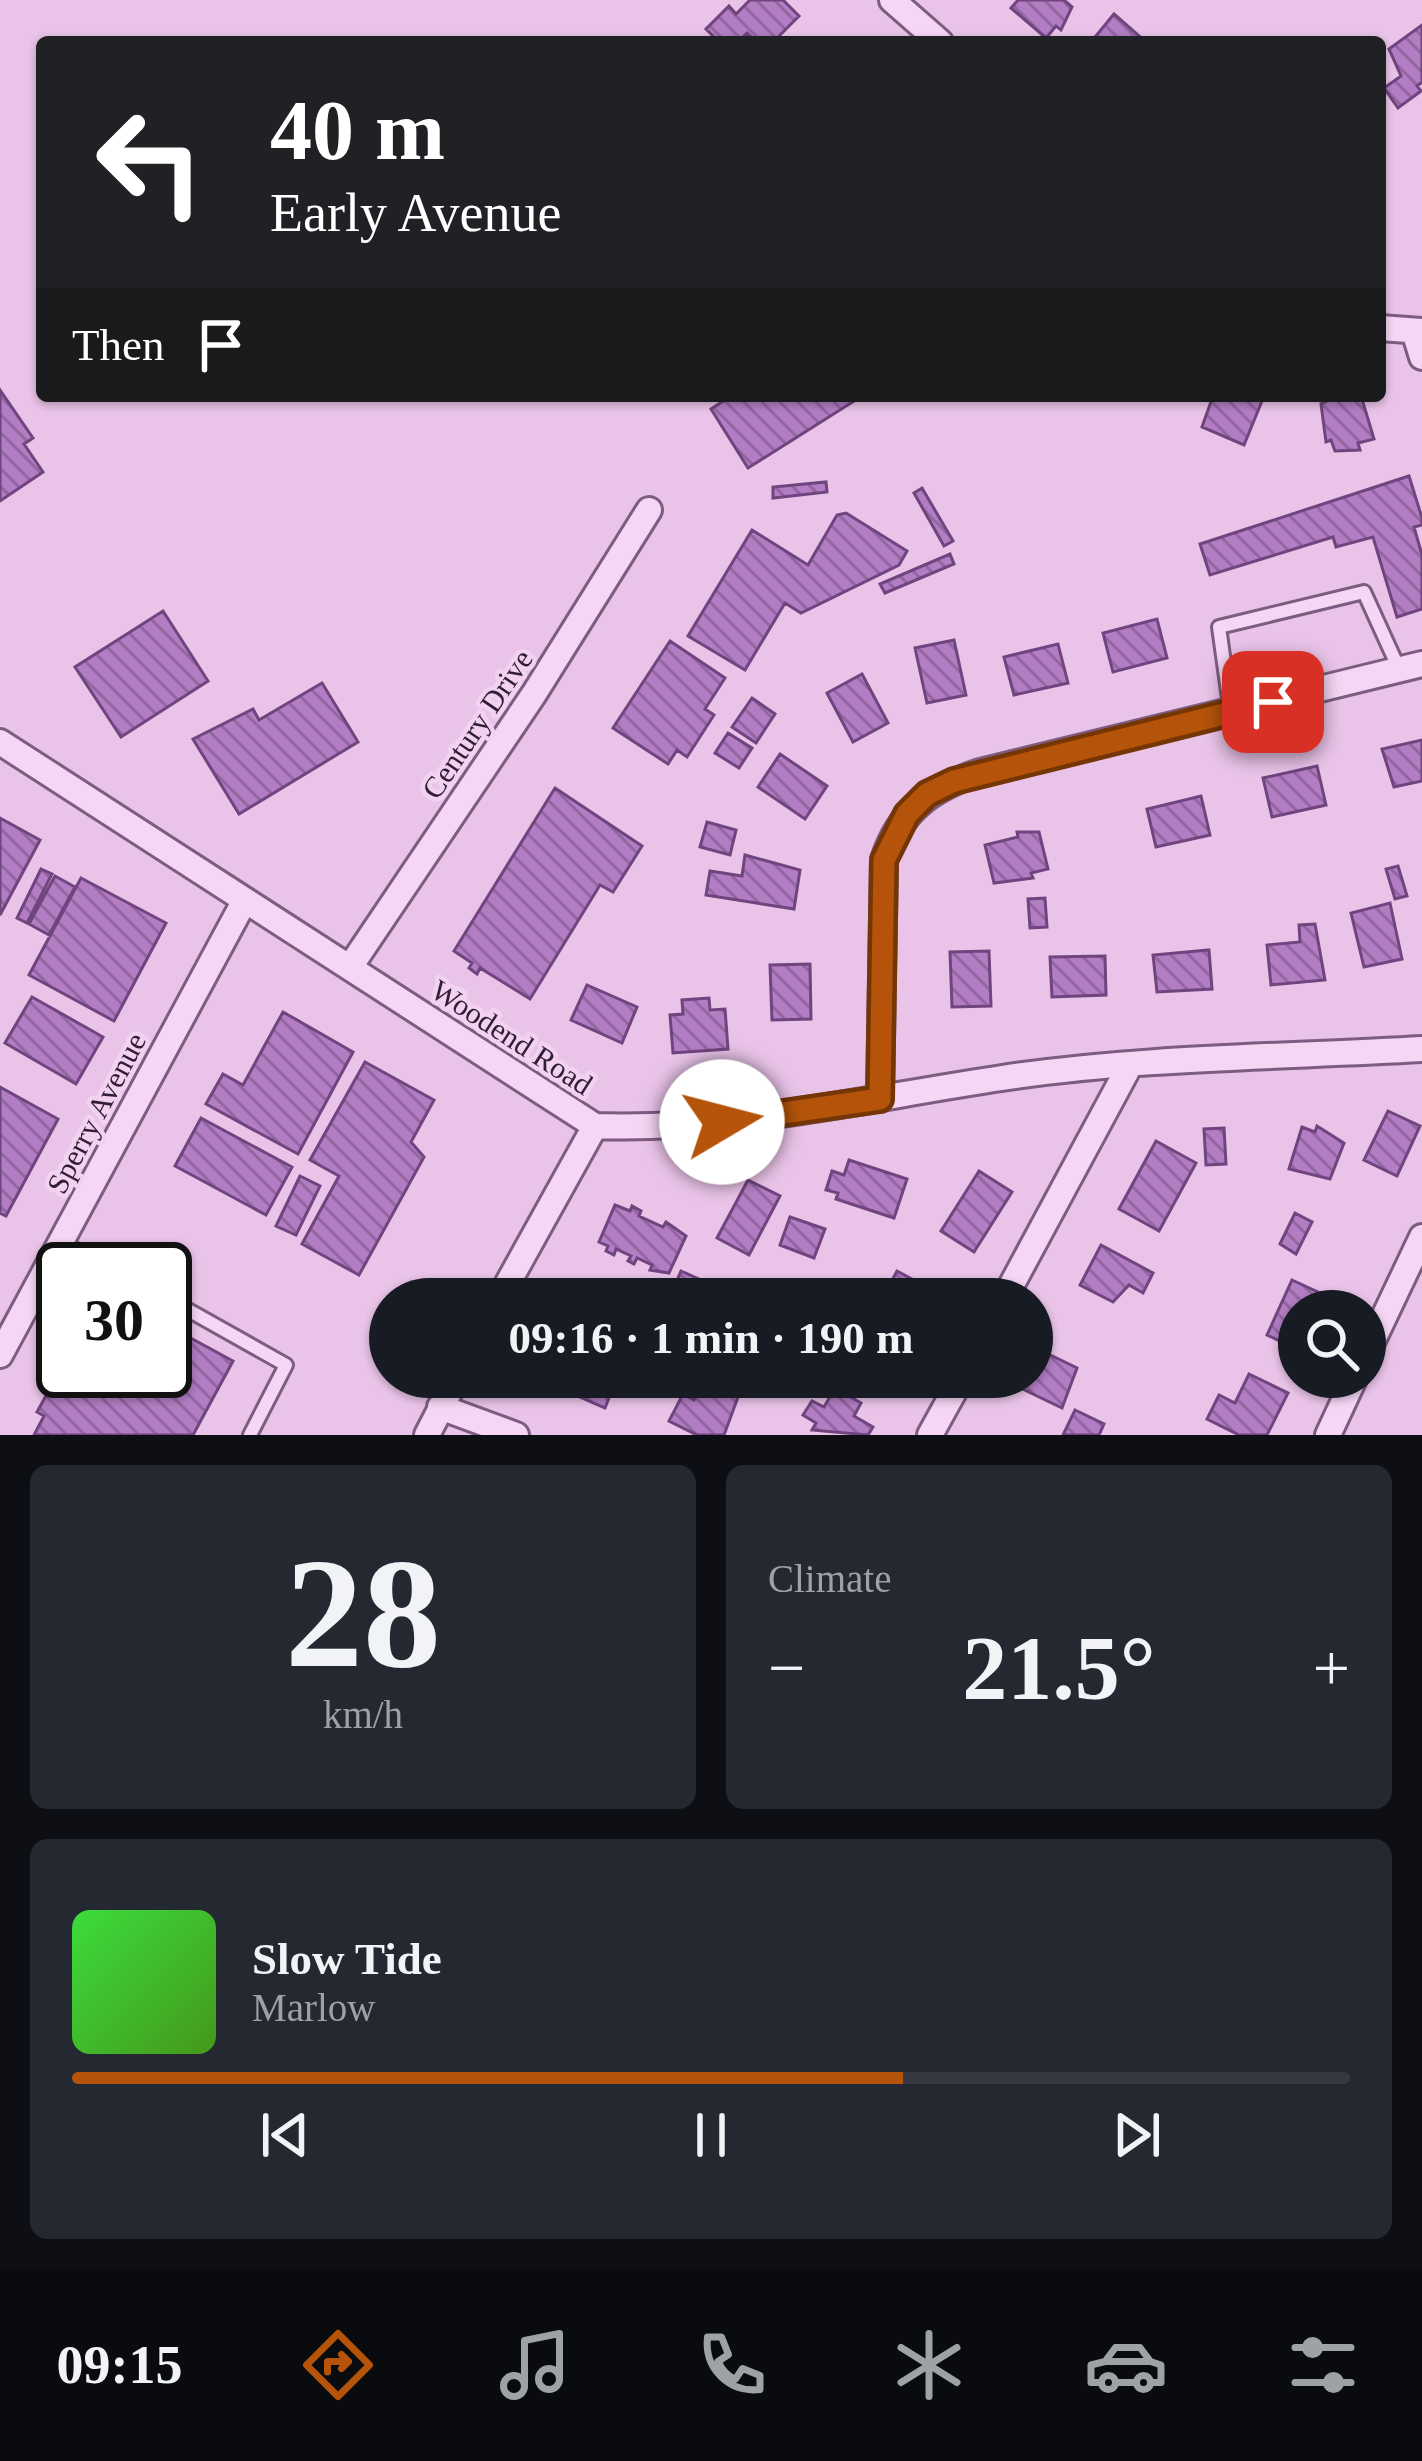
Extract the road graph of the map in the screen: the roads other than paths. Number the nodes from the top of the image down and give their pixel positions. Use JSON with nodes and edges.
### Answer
{"nodes":[{"id":1,"x":892,"y":0,"type":"edge"},
{"id":2,"x":933,"y":36,"type":"edge"},
{"id":3,"x":1386,"y":328,"type":"edge"},
{"id":4,"x":1418,"y":331,"type":"edge"},
{"id":5,"x":1422,"y":357,"type":"edge"},
{"id":6,"x":649,"y":510,"type":"dead end"},
{"id":7,"x":1411,"y":667,"type":"edge"},
{"id":8,"x":1231,"y":713,"type":"junction"},
{"id":9,"x":0,"y":742,"type":"edge"},
{"id":10,"x":245,"y":900,"type":"junction"},
{"id":11,"x":350,"y":967,"type":"junction"},
{"id":12,"x":1422,"y":1049,"type":"edge"},
{"id":13,"x":1130,"y":1065,"type":"junction"},
{"id":14,"x":880,"y":1099,"type":"junction"},
{"id":15,"x":595,"y":1126,"type":"junction"},
{"id":16,"x":1422,"y":1237,"type":"edge"},
{"id":17,"x":61,"y":1242,"type":"edge"},
{"id":18,"x":512,"y":1278,"type":"edge"},
{"id":19,"x":1015,"y":1278,"type":"edge"},
{"id":20,"x":36,"y":1288,"type":"edge"},
{"id":21,"x":192,"y":1313,"type":"edge"},
{"id":22,"x":1386,"y":1313,"type":"edge"},
{"id":23,"x":0,"y":1355,"type":"edge"},
{"id":24,"x":445,"y":1398,"type":"edge"},
{"id":25,"x":950,"y":1398,"type":"edge"},
{"id":26,"x":1345,"y":1398,"type":"edge"},
{"id":27,"x":440,"y":1407,"type":"junction"},
{"id":28,"x":250,"y":1435,"type":"edge"},
{"id":29,"x":427,"y":1435,"type":"edge"},
{"id":30,"x":516,"y":1435,"type":"edge"},
{"id":31,"x":930,"y":1435,"type":"edge"},
{"id":32,"x":1328,"y":1435,"type":"edge"}],
"edges":[{"from":1,"to":2,"type":"street"},
{"from":3,"to":4,"type":"street"},
{"from":4,"to":5,"type":"street"},
{"from":6,"to":11,"type":"street","name":"Century Drive"},
{"from":7,"to":8,"type":"street"},
{"from":7,"to":8,"type":"lane"},
{"from":8,"to":14,"type":"street"},
{"from":9,"to":10,"type":"street","name":"Woodend Road"},
{"from":10,"to":11,"type":"street","name":"Woodend Road"},
{"from":10,"to":17,"type":"street","name":"Sperry Avenue"},
{"from":11,"to":15,"type":"street","name":"Woodend Road"},
{"from":12,"to":13,"type":"street","name":"Woodend Road"},
{"from":13,"to":14,"type":"street","name":"Woodend Road"},
{"from":13,"to":19,"type":"street"},
{"from":14,"to":15,"type":"street","name":"Woodend Road"},
{"from":15,"to":18,"type":"street"},
{"from":16,"to":22,"type":"street"},
{"from":20,"to":23,"type":"street","name":"Sperry Avenue"},
{"from":21,"to":28,"type":"lane"},
{"from":24,"to":27,"type":"street"},
{"from":25,"to":31,"type":"street"},
{"from":26,"to":32,"type":"street"},
{"from":27,"to":29,"type":"street"},
{"from":27,"to":30,"type":"street"}]}
